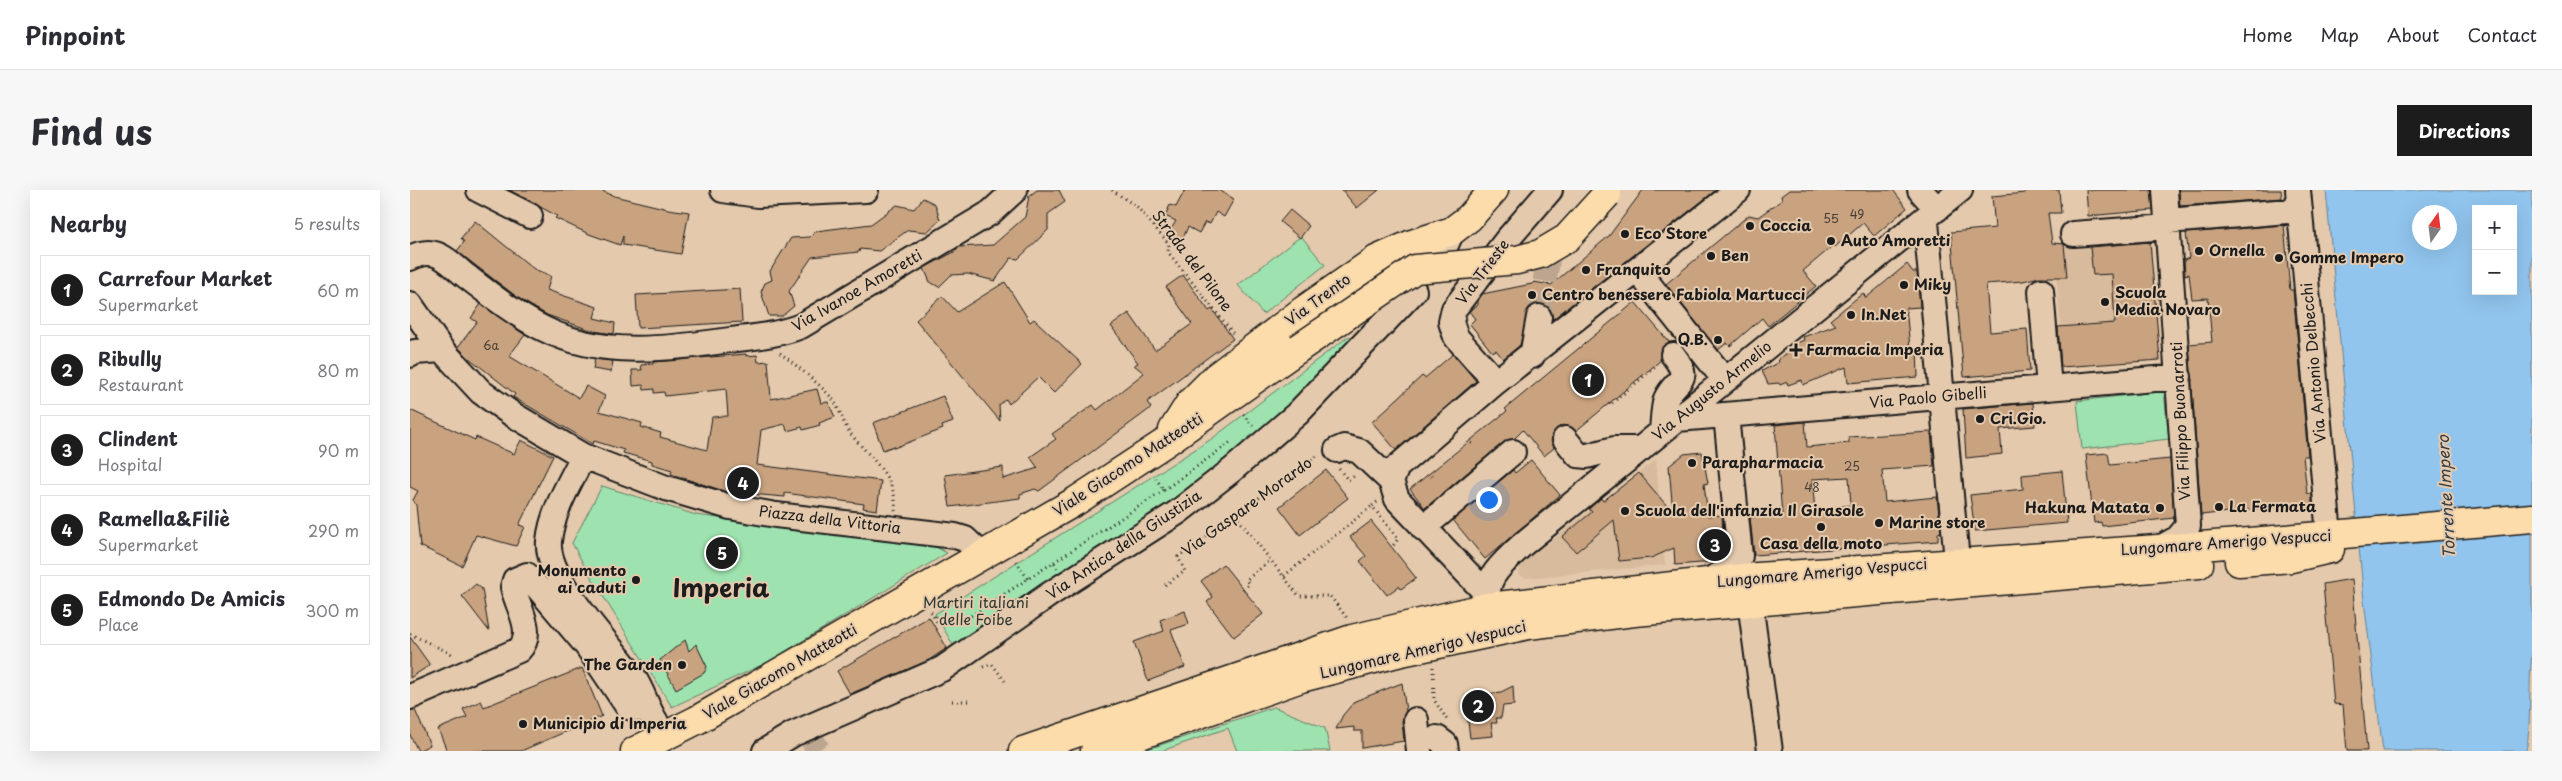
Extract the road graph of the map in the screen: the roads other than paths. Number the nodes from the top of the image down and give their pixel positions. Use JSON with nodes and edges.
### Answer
{"nodes":[{"id":1,"x":479,"y":190,"type":"edge"},
{"id":2,"x":723,"y":190,"type":"edge"},
{"id":3,"x":866,"y":190,"type":"edge"},
{"id":4,"x":1014,"y":190,"type":"edge"},
{"id":5,"x":1494,"y":190,"type":"edge"},
{"id":6,"x":1550,"y":190,"type":"edge"},
{"id":7,"x":1738,"y":190,"type":"edge"},
{"id":8,"x":1920,"y":190,"type":"edge"},
{"id":9,"x":1960,"y":190,"type":"edge"},
{"id":10,"x":2165,"y":190,"type":"edge"},
{"id":11,"x":1609,"y":192,"type":"edge"},
{"id":12,"x":2299,"y":200,"type":"edge"},
{"id":13,"x":1932,"y":213,"type":"junction"},
{"id":14,"x":530,"y":216,"type":"dead end"},
{"id":15,"x":1522,"y":222,"type":"junction"},
{"id":16,"x":2168,"y":224,"type":"junction"},
{"id":17,"x":2073,"y":234,"type":"dead end"},
{"id":18,"x":410,"y":258,"type":"edge"},
{"id":19,"x":1548,"y":260,"type":"tunnel mouth"},
{"id":20,"x":1638,"y":272,"type":"junction"},
{"id":21,"x":1414,"y":291,"type":"dead end"},
{"id":22,"x":2041,"y":291,"type":"dead end"},
{"id":23,"x":410,"y":304,"type":"edge"},
{"id":24,"x":1538,"y":317,"type":"tunnel mouth"},
{"id":25,"x":442,"y":350,"type":"junction"},
{"id":26,"x":410,"y":355,"type":"edge"},
{"id":27,"x":1532,"y":356,"type":"junction"},
{"id":28,"x":1256,"y":357,"type":"junction"},
{"id":29,"x":1668,"y":358,"type":"road end"},
{"id":30,"x":2179,"y":377,"type":"junction"},
{"id":31,"x":1725,"y":380,"type":"junction"},
{"id":32,"x":1496,"y":382,"type":"junction"},
{"id":33,"x":2049,"y":388,"type":"junction"},
{"id":34,"x":1942,"y":396,"type":"junction"},
{"id":35,"x":1726,"y":415,"type":"junction"},
{"id":36,"x":1670,"y":425,"type":"junction"},
{"id":37,"x":1565,"y":439,"type":"dead end"},
{"id":38,"x":1166,"y":442,"type":"joint"},
{"id":39,"x":1641,"y":449,"type":"junction"},
{"id":40,"x":1331,"y":450,"type":"road end"},
{"id":41,"x":583,"y":456,"type":"junction"},
{"id":42,"x":1517,"y":456,"type":"dead end"},
{"id":43,"x":1390,"y":481,"type":"junction"},
{"id":44,"x":2326,"y":501,"type":"junction"},
{"id":45,"x":2532,"y":518,"type":"edge"},
{"id":46,"x":1427,"y":532,"type":"junction"},
{"id":47,"x":2340,"y":534,"type":"junction"},
{"id":48,"x":2214,"y":545,"type":"junction"},
{"id":49,"x":2160,"y":548,"type":"junction"},
{"id":50,"x":2283,"y":549,"type":"junction"},
{"id":51,"x":982,"y":555,"type":"junction"},
{"id":52,"x":2053,"y":555,"type":"junction"},
{"id":53,"x":1958,"y":562,"type":"junction"},
{"id":54,"x":2181,"y":566,"type":"junction"},
{"id":55,"x":1788,"y":575,"type":"junction"},
{"id":56,"x":2018,"y":580,"type":"junction"},
{"id":57,"x":1702,"y":583,"type":"junction"},
{"id":58,"x":1914,"y":589,"type":"junction"},
{"id":59,"x":1487,"y":600,"type":"junction"},
{"id":60,"x":1750,"y":602,"type":"junction"},
{"id":61,"x":1528,"y":625,"type":"junction"},
{"id":62,"x":1457,"y":639,"type":"junction"},
{"id":63,"x":410,"y":697,"type":"edge"},
{"id":64,"x":649,"y":711,"type":"junction"},
{"id":65,"x":1416,"y":720,"type":"dead end"},
{"id":66,"x":665,"y":736,"type":"junction"},
{"id":67,"x":1438,"y":740,"type":"edge"},
{"id":68,"x":635,"y":751,"type":"edge"},
{"id":69,"x":765,"y":751,"type":"edge"},
{"id":70,"x":1023,"y":751,"type":"edge"},
{"id":71,"x":1095,"y":751,"type":"edge"},
{"id":72,"x":1770,"y":751,"type":"edge"}],
"edges":[{"from":1,"to":14,"type":"street"},
{"from":2,"to":3,"type":"street"},
{"from":4,"to":18,"type":"street","name":"Via Ivanoe Amoretti"},
{"from":5,"to":28,"type":"main road","name":"Via Trento"},
{"from":6,"to":15,"type":"street","name":"Via Trieste"},
{"from":7,"to":20,"type":"street"},
{"from":8,"to":13,"type":"street"},
{"from":9,"to":13,"type":"street","name":"Via Augusto Armelio"},
{"from":10,"to":16,"type":"street","name":"Via Filippo Buonarroti"},
{"from":11,"to":28,"type":"main road","bridge":true},
{"from":12,"to":16,"type":"street"},
{"from":12,"to":44,"type":"street","name":"Via Antonio Delbecchi"},
{"from":13,"to":31,"type":"street","name":"Via Augusto Armelio"},
{"from":13,"to":34,"type":"street"},
{"from":15,"to":19,"type":"street"},
{"from":15,"to":32,"type":"street","name":"Via Trieste"},
{"from":16,"to":17,"type":"street"},
{"from":16,"to":30,"type":"street","name":"Via Filippo Buonarroti"},
{"from":20,"to":27,"type":"street"},
{"from":20,"to":31,"type":"street"},
{"from":21,"to":69,"type":"street","name":"Via Antica della Giustizia"},
{"from":22,"to":33,"type":"street"},
{"from":23,"to":25,"type":"street"},
{"from":24,"to":27,"type":"street"},
{"from":25,"to":26,"type":"street"},
{"from":25,"to":41,"type":"street"},
{"from":27,"to":32,"type":"street"},
{"from":28,"to":38,"type":"main road","name":"Via Trento"},
{"from":29,"to":36,"type":"street"},
{"from":30,"to":33,"type":"street","name":"Via Paolo Gibelli"},
{"from":30,"to":49,"type":"street","name":"Via Filippo Buonarroti"},
{"from":31,"to":36,"type":"street","name":"Via Augusto Armelio"},
{"from":32,"to":43,"type":"street"},
{"from":33,"to":34,"type":"street","name":"Via Paolo Gibelli"},
{"from":34,"to":35,"type":"street","name":"Via Paolo Gibelli"},
{"from":34,"to":53,"type":"street"},
{"from":35,"to":36,"type":"street","name":"Via Paolo Gibelli"},
{"from":35,"to":57,"type":"street"},
{"from":36,"to":39,"type":"street","name":"Via Augusto Armelio"},
{"from":37,"to":39,"type":"street"},
{"from":38,"to":51,"type":"main road","name":"Viale Giacomo Matteotti"},
{"from":39,"to":59,"type":"street","name":"Via Augusto Armelio"},
{"from":40,"to":43,"type":"street"},
{"from":41,"to":51,"type":"street","name":"Piazza della Vittoria"},
{"from":41,"to":64,"type":"street"},
{"from":42,"to":46,"type":"street"},
{"from":43,"to":46,"type":"street"},
{"from":44,"to":47,"type":"street","name":"Via Antonio Delbecchi"},
{"from":44,"to":50,"type":"street"},
{"from":45,"to":47,"type":"main road","name":"Lungomare Amerigo Vespucci"},
{"from":46,"to":59,"type":"street"},
{"from":47,"to":50,"type":"main road","name":"Lungomare Amerigo Vespucci"},
{"from":48,"to":49,"type":"main road","name":"Lungomare Amerigo Vespucci"},
{"from":48,"to":50,"type":"main road","name":"Lungomare Amerigo Vespucci"},
{"from":48,"to":54,"type":"main road"},
{"from":49,"to":52,"type":"main road","name":"Lungomare Amerigo Vespucci"},
{"from":50,"to":54,"type":"main road","name":"Lungomare Amerigo Vespucci"},
{"from":51,"to":66,"type":"main road","name":"Viale Giacomo Matteotti"},
{"from":52,"to":53,"type":"main road","name":"Lungomare Amerigo Vespucci"},
{"from":52,"to":56,"type":"main road"},
{"from":53,"to":55,"type":"main road","name":"Lungomare Amerigo Vespucci"},
{"from":53,"to":58,"type":"main road"},
{"from":54,"to":56,"type":"main road","name":"Lungomare Amerigo Vespucci"},
{"from":55,"to":57,"type":"main road","name":"Lungomare Amerigo Vespucci"},
{"from":55,"to":60,"type":"main road"},
{"from":56,"to":58,"type":"main road","name":"Lungomare Amerigo Vespucci"},
{"from":57,"to":59,"type":"main road","name":"Lungomare Amerigo Vespucci"},
{"from":58,"to":60,"type":"main road","name":"Lungomare Amerigo Vespucci"},
{"from":59,"to":61,"type":"main road"},
{"from":59,"to":62,"type":"main road"},
{"from":59,"to":70,"type":"main road","name":"Lungomare Amerigo Vespucci"},
{"from":60,"to":61,"type":"main road","name":"Lungomare Amerigo Vespucci"},
{"from":60,"to":72,"type":"street"},
{"from":61,"to":62,"type":"main road","name":"Lungomare Amerigo Vespucci"},
{"from":62,"to":71,"type":"main road","name":"Lungomare Amerigo Vespucci"},
{"from":63,"to":64,"type":"street"},
{"from":64,"to":66,"type":"street"},
{"from":65,"to":67,"type":"street"},
{"from":66,"to":68,"type":"main road","name":"Viale Giacomo Matteotti"}]}
